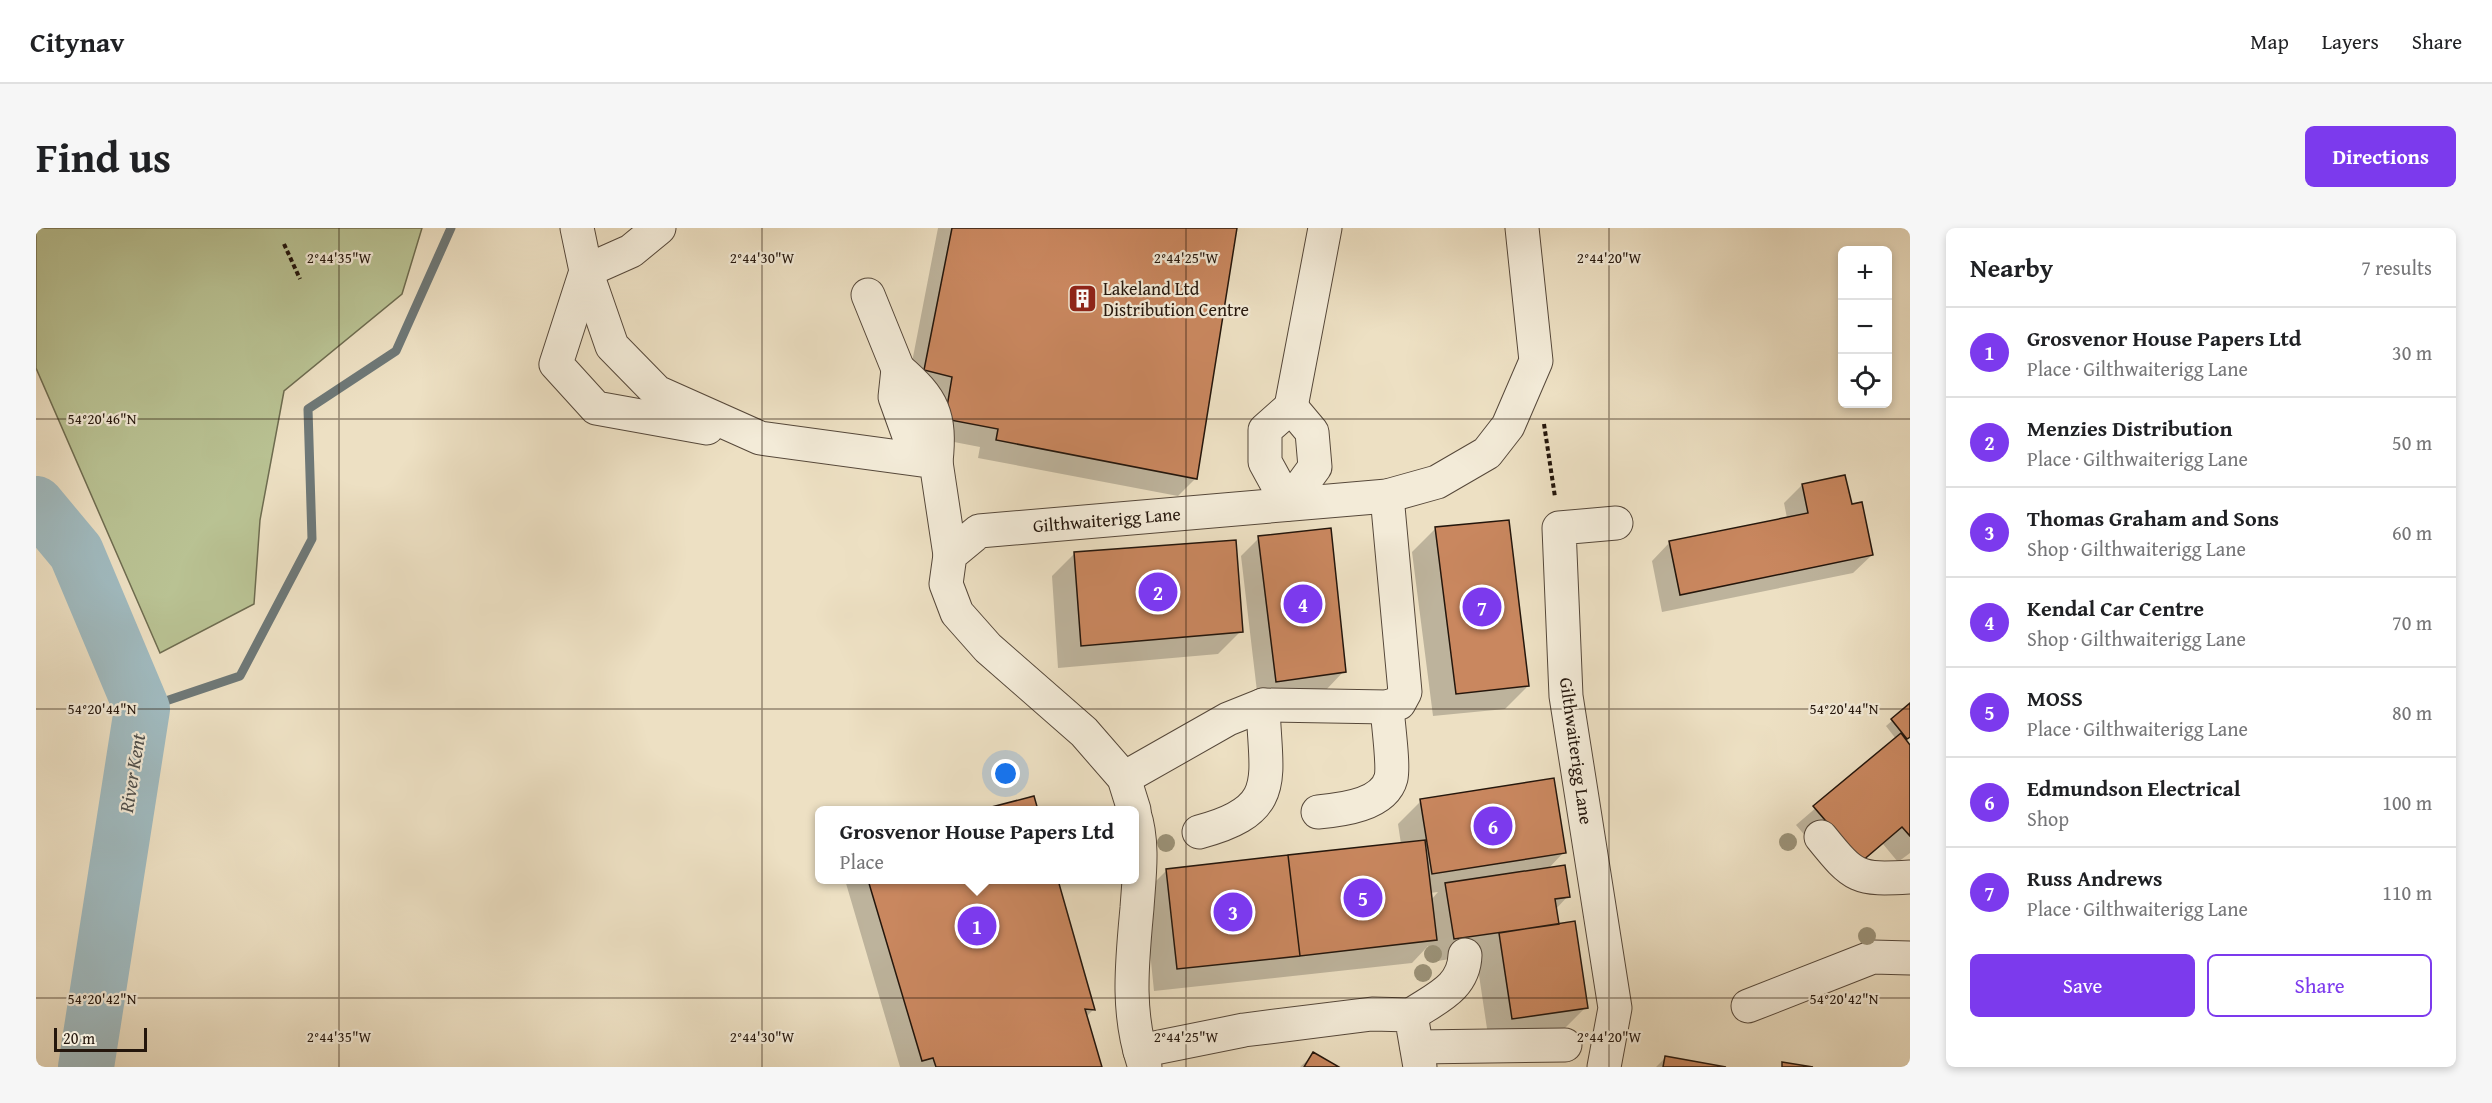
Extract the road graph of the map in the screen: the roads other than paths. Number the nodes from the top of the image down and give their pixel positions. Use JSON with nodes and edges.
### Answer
{"nodes":[{"id":1,"x":577,"y":228,"type":"edge"},
{"id":2,"x":658,"y":228,"type":"edge"},
{"id":3,"x":1325,"y":228,"type":"edge"},
{"id":4,"x":1521,"y":228,"type":"edge"},
{"id":5,"x":586,"y":271,"type":"junction"},
{"id":6,"x":868,"y":295,"type":"dead end"},
{"id":7,"x":1291,"y":407,"type":"junction"},
{"id":8,"x":760,"y":438,"type":"junction"},
{"id":9,"x":936,"y":462,"type":"junction"},
{"id":10,"x":1387,"y":496,"type":"junction"},
{"id":11,"x":1288,"y":504,"type":"junction"},
{"id":12,"x":1616,"y":523,"type":"dead end"},
{"id":13,"x":950,"y":555,"type":"junction"},
{"id":14,"x":1263,"y":705,"type":"junction"},
{"id":15,"x":1387,"y":707,"type":"junction"},
{"id":16,"x":1124,"y":778,"type":"junction"},
{"id":17,"x":1132,"y":806,"type":"edge"},
{"id":18,"x":1318,"y":812,"type":"dead end"},
{"id":19,"x":1139,"y":827,"type":"edge"},
{"id":20,"x":1199,"y":831,"type":"dead end"},
{"id":21,"x":1821,"y":837,"type":"dead end"},
{"id":22,"x":1139,"y":861,"type":"edge"},
{"id":23,"x":1910,"y":877,"type":"edge"},
{"id":24,"x":1138,"y":884,"type":"edge"},
{"id":25,"x":1465,"y":955,"type":"dead end"},
{"id":26,"x":1910,"y":958,"type":"edge"},
{"id":27,"x":1748,"y":1006,"type":"dead end"},
{"id":28,"x":1411,"y":1015,"type":"junction"},
{"id":29,"x":1565,"y":1045,"type":"dead end"},
{"id":30,"x":1418,"y":1057,"type":"edge"},
{"id":31,"x":1142,"y":1059,"type":"edge"},
{"id":32,"x":1604,"y":1067,"type":"edge"}],
"edges":[{"from":1,"to":5,"type":"street"},
{"from":2,"to":5,"type":"street"},
{"from":3,"to":7,"type":"street"},
{"from":4,"to":10,"type":"street","name":"Gilthwaiterigg Lane"},
{"from":5,"to":8,"type":"street"},
{"from":5,"to":8,"type":"street"},
{"from":6,"to":9,"type":"street"},
{"from":7,"to":11,"type":"street"},
{"from":7,"to":11,"type":"street"},
{"from":8,"to":9,"type":"street"},
{"from":9,"to":13,"type":"street"},
{"from":10,"to":11,"type":"street","name":"Gilthwaiterigg Lane"},
{"from":10,"to":15,"type":"street"},
{"from":11,"to":13,"type":"street","name":"Gilthwaiterigg Lane"},
{"from":12,"to":32,"type":"street","name":"Gilthwaiterigg Lane"},
{"from":13,"to":16,"type":"street"},
{"from":14,"to":15,"type":"street"},
{"from":14,"to":16,"type":"street"},
{"from":14,"to":20,"type":"street"},
{"from":15,"to":18,"type":"street"},
{"from":16,"to":17,"type":"street"},
{"from":19,"to":22,"type":"street"},
{"from":21,"to":23,"type":"street"},
{"from":24,"to":31,"type":"street"},
{"from":25,"to":28,"type":"street"},
{"from":26,"to":27,"type":"street"},
{"from":28,"to":30,"type":"street"},
{"from":28,"to":31,"type":"street"},
{"from":29,"to":30,"type":"street"}]}
